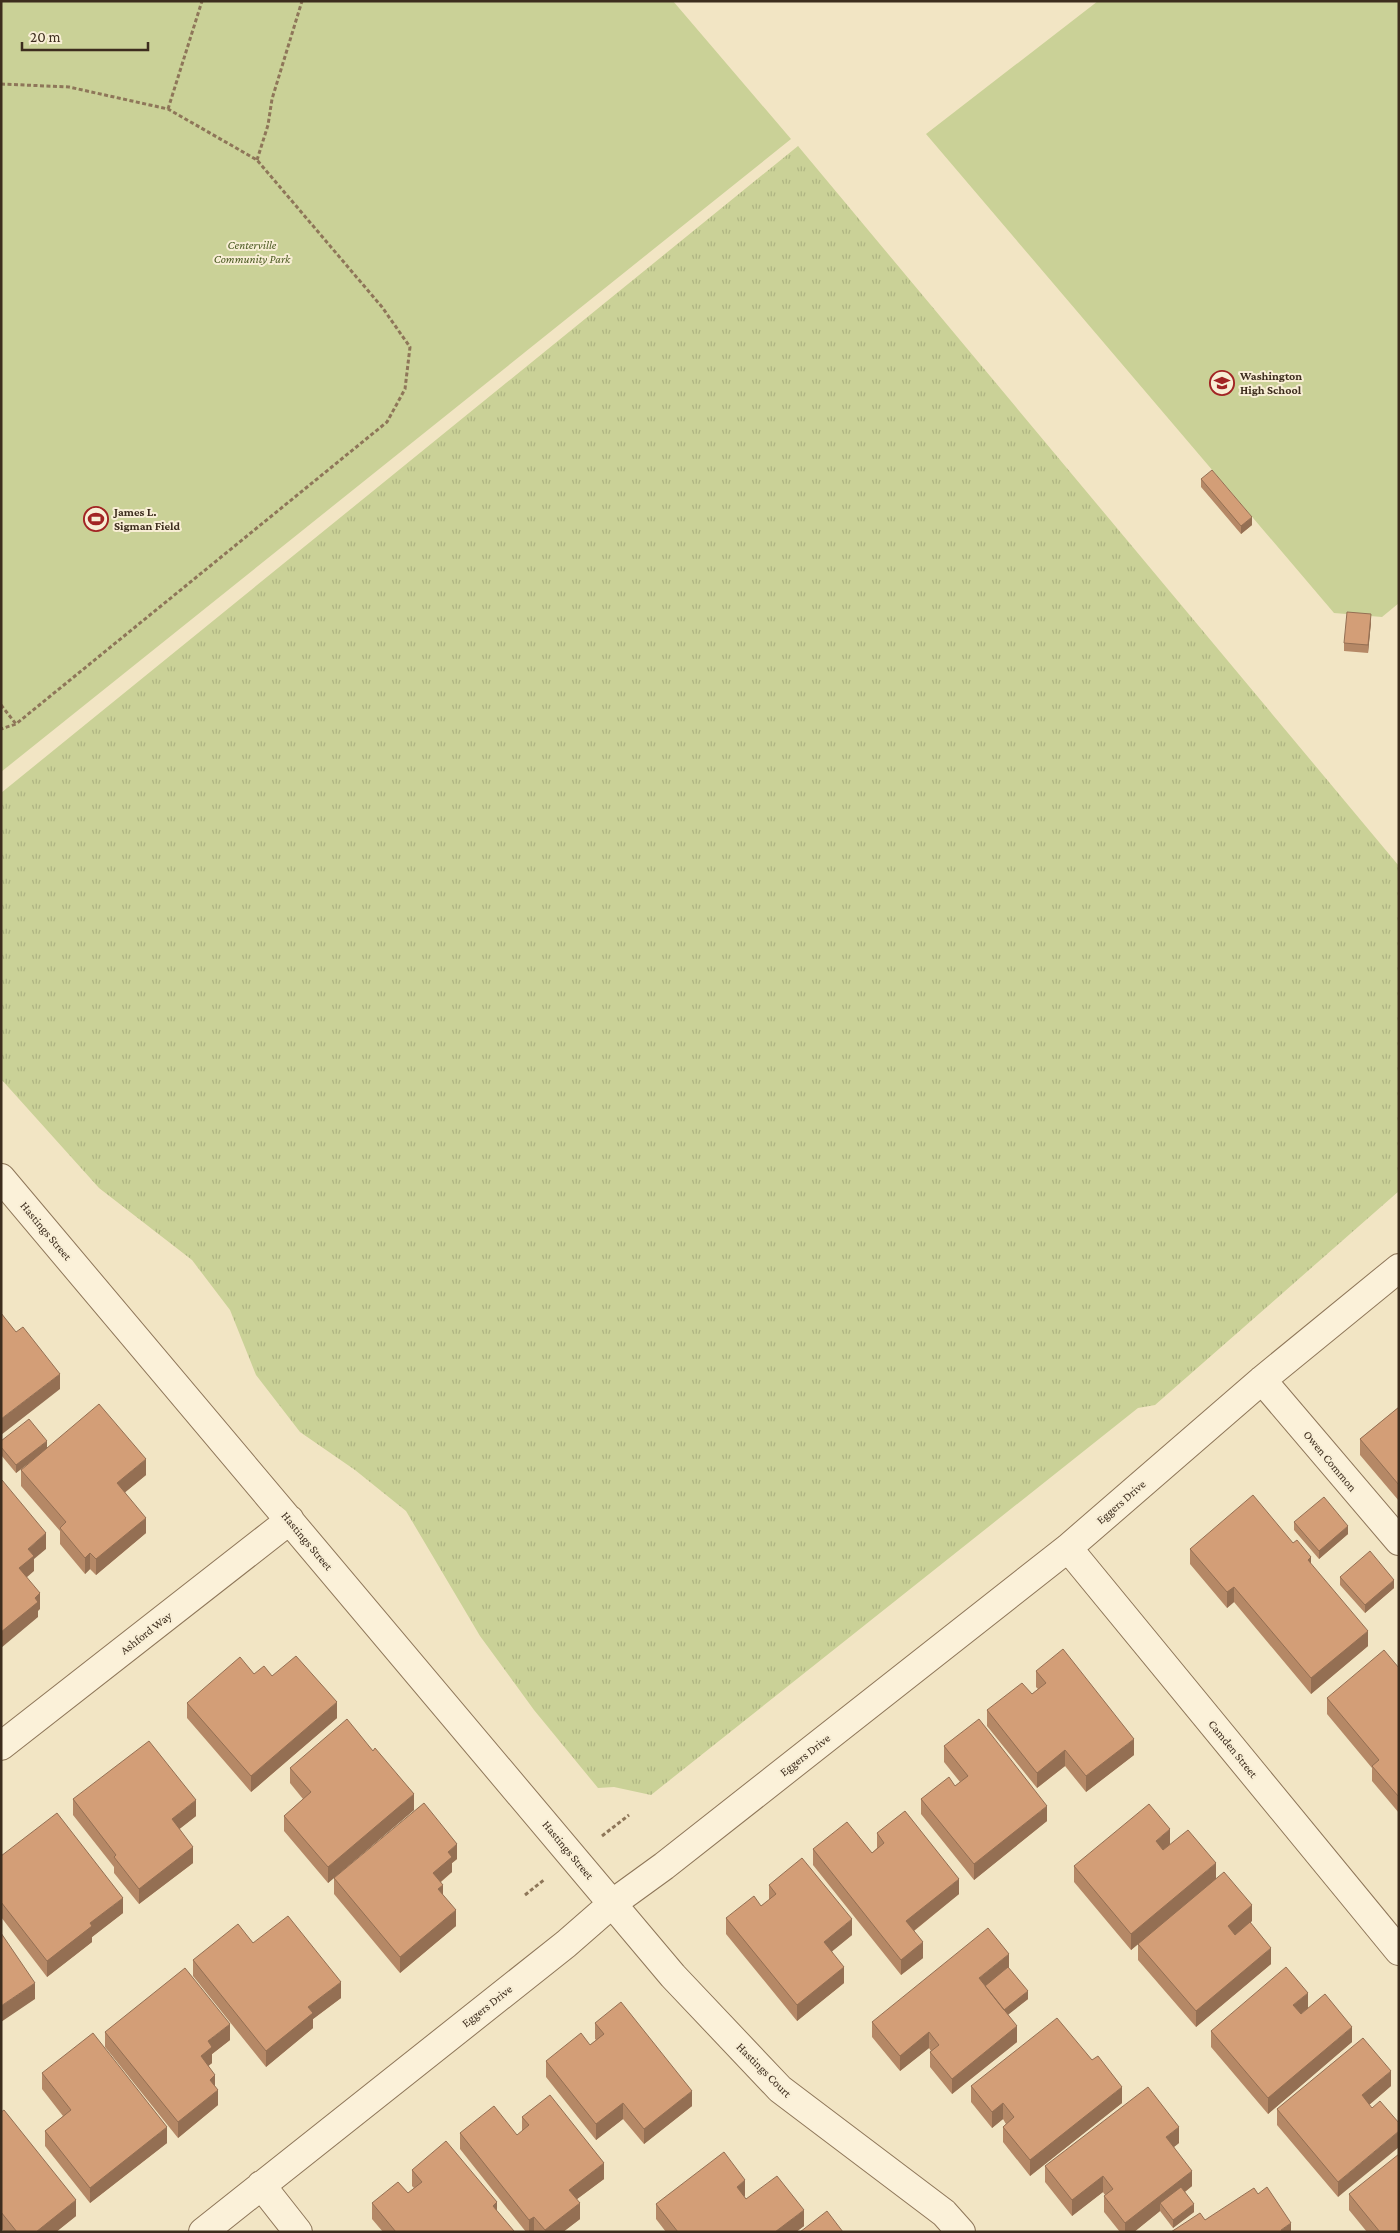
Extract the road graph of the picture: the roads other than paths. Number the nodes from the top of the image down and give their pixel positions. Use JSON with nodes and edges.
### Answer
{"nodes":[{"id":1,"x":1,"y":1178,"type":"edge"},
{"id":2,"x":1399,"y":1268,"type":"edge"},
{"id":3,"x":1262,"y":1380,"type":"junction"},
{"id":4,"x":290,"y":1520,"type":"junction"},
{"id":5,"x":1399,"y":1541,"type":"edge"},
{"id":6,"x":1068,"y":1548,"type":"junction"},
{"id":7,"x":1,"y":1746,"type":"edge"},
{"id":8,"x":613,"y":1903,"type":"junction"},
{"id":9,"x":1399,"y":1950,"type":"edge"},
{"id":10,"x":261,"y":2186,"type":"junction"},
{"id":11,"x":203,"y":2232,"type":"edge"},
{"id":12,"x":298,"y":2232,"type":"edge"},
{"id":13,"x":961,"y":2232,"type":"edge"}],
"edges":[{"from":1,"to":4,"type":"street","name":"Hastings Street"},
{"from":2,"to":3,"type":"street","name":"Eggers Drive"},
{"from":3,"to":5,"type":"street","name":"Owen Common"},
{"from":3,"to":6,"type":"street","name":"Eggers Drive"},
{"from":4,"to":7,"type":"street","name":"Ashford Way"},
{"from":4,"to":8,"type":"street","name":"Hastings Street"},
{"from":6,"to":8,"type":"street","name":"Eggers Drive"},
{"from":6,"to":9,"type":"street","name":"Camden Street"},
{"from":8,"to":10,"type":"street","name":"Eggers Drive"},
{"from":8,"to":13,"type":"street","name":"Hastings Court"},
{"from":10,"to":11,"type":"street","name":"Eggers Drive"},
{"from":10,"to":12,"type":"street"}]}
